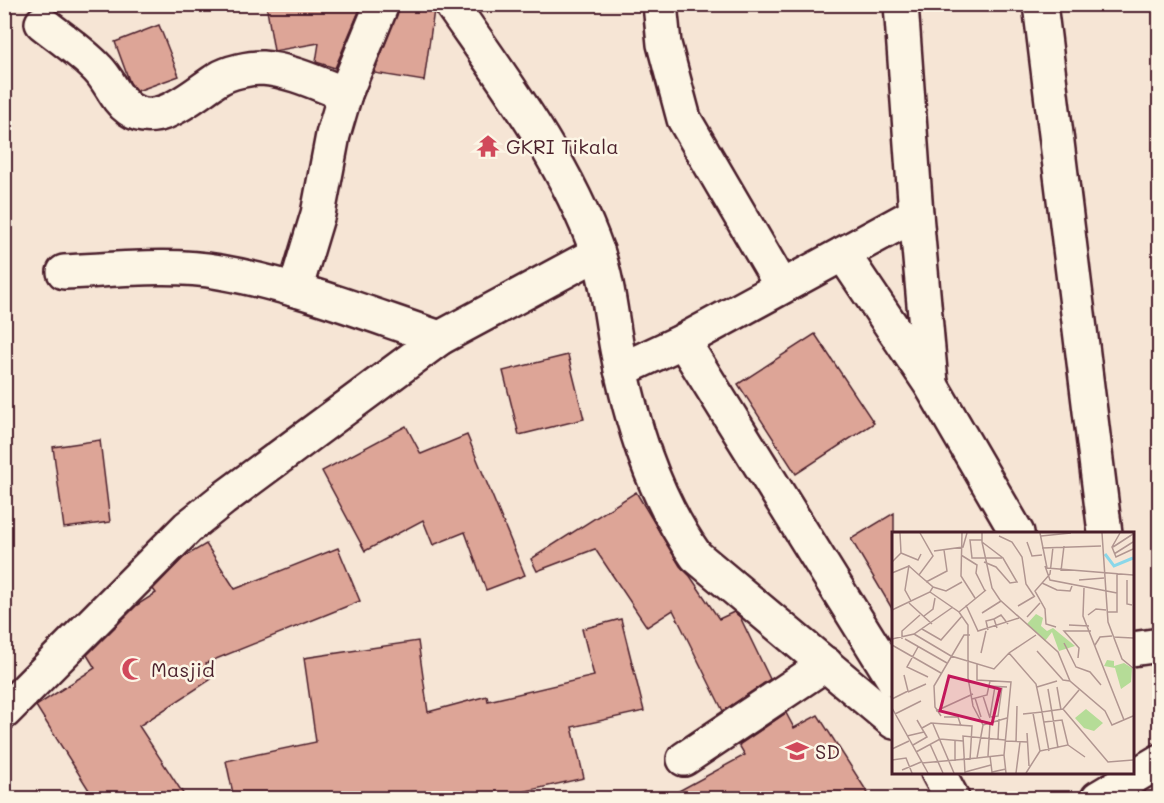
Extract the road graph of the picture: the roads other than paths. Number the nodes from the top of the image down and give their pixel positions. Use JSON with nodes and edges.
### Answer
{"nodes":[{"id":1,"x":382,"y":4,"type":"edge"},
{"id":2,"x":451,"y":4,"type":"edge"},
{"id":3,"x":660,"y":4,"type":"edge"},
{"id":4,"x":901,"y":4,"type":"edge"},
{"id":5,"x":1040,"y":4,"type":"edge"},
{"id":6,"x":42,"y":23,"type":"dead end"},
{"id":7,"x":345,"y":94,"type":"junction"},
{"id":8,"x":916,"y":214,"type":"junction"},
{"id":9,"x":598,"y":253,"type":"junction"},
{"id":10,"x":843,"y":254,"type":"junction"},
{"id":11,"x":64,"y":272,"type":"dead end"},
{"id":12,"x":781,"y":285,"type":"junction"},
{"id":13,"x":295,"y":290,"type":"junction"},
{"id":14,"x":440,"y":338,"type":"junction"},
{"id":15,"x":683,"y":340,"type":"junction"},
{"id":16,"x":621,"y":370,"type":"junction"},
{"id":17,"x":931,"y":385,"type":"junction"},
{"id":18,"x":1016,"y":532,"type":"edge"},
{"id":19,"x":1105,"y":532,"type":"edge"},
{"id":20,"x":1160,"y":645,"type":"edge"},
{"id":21,"x":1134,"y":649,"type":"edge"},
{"id":22,"x":826,"y":664,"type":"junction"},
{"id":23,"x":892,"y":677,"type":"edge"},
{"id":24,"x":4,"y":712,"type":"edge"},
{"id":25,"x":892,"y":720,"type":"edge"},
{"id":26,"x":684,"y":759,"type":"dead end"},
{"id":27,"x":939,"y":773,"type":"edge"},
{"id":28,"x":1144,"y":779,"type":"edge"},
{"id":29,"x":952,"y":798,"type":"edge"},
{"id":30,"x":1098,"y":798,"type":"edge"}],
"edges":[{"from":1,"to":7,"type":"street"},
{"from":2,"to":9,"type":"street"},
{"from":3,"to":12,"type":"street"},
{"from":4,"to":8,"type":"street"},
{"from":5,"to":19,"type":"street"},
{"from":6,"to":7,"type":"street"},
{"from":7,"to":13,"type":"street"},
{"from":8,"to":10,"type":"street"},
{"from":8,"to":17,"type":"street"},
{"from":9,"to":14,"type":"street"},
{"from":9,"to":16,"type":"street"},
{"from":10,"to":12,"type":"street"},
{"from":10,"to":17,"type":"street"},
{"from":11,"to":13,"type":"street"},
{"from":12,"to":15,"type":"street"},
{"from":13,"to":14,"type":"street"},
{"from":14,"to":24,"type":"street"},
{"from":15,"to":16,"type":"street"},
{"from":15,"to":23,"type":"street"},
{"from":16,"to":22,"type":"street"},
{"from":17,"to":18,"type":"street"},
{"from":20,"to":21,"type":"street"},
{"from":22,"to":25,"type":"street"},
{"from":22,"to":26,"type":"street"},
{"from":27,"to":29,"type":"street"},
{"from":28,"to":30,"type":"street"}]}
